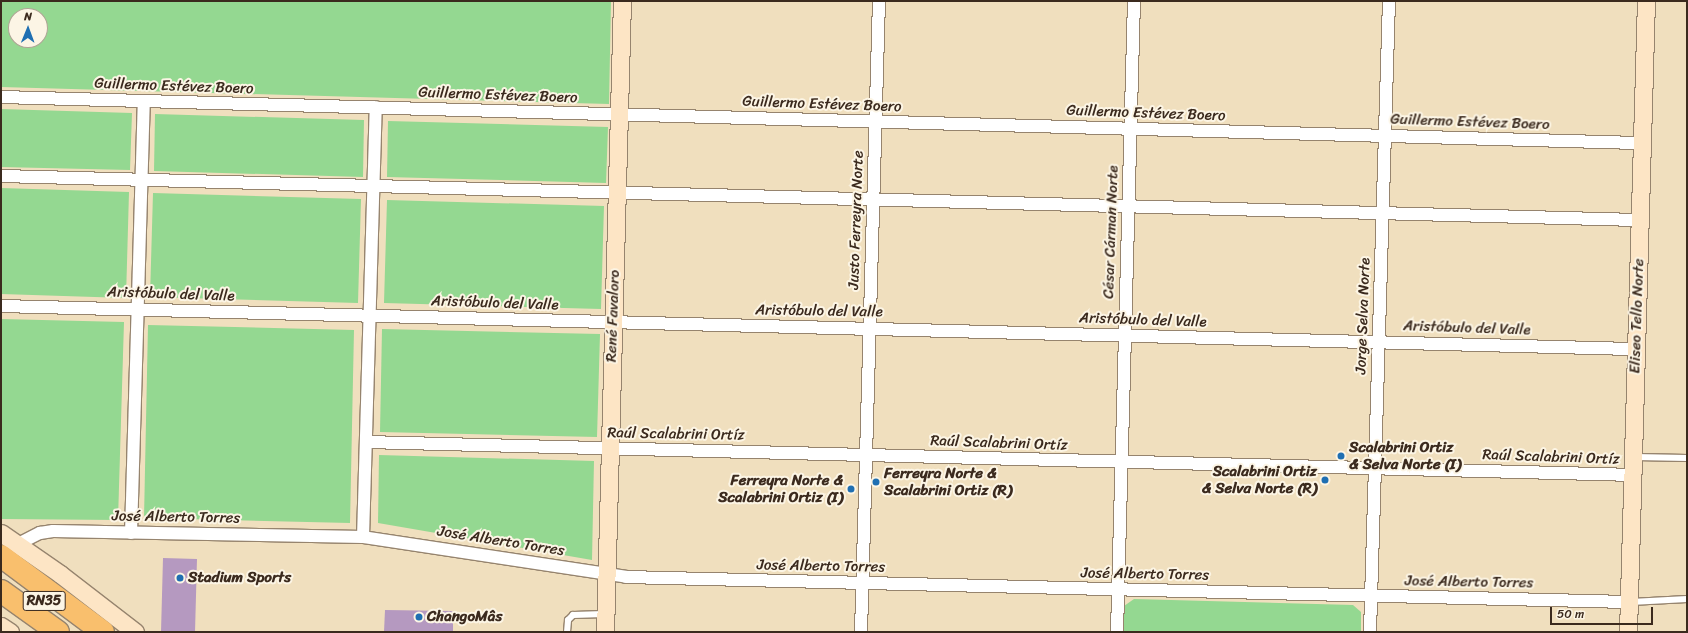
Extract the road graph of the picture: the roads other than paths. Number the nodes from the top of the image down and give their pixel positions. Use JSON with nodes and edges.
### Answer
{"nodes":[{"id":1,"x":622,"y":1,"type":"edge"},
{"id":2,"x":879,"y":1,"type":"edge"},
{"id":3,"x":1134,"y":1,"type":"edge"},
{"id":4,"x":1388,"y":1,"type":"edge"},
{"id":5,"x":1646,"y":1,"type":"edge"},
{"id":6,"x":1,"y":97,"type":"edge"},
{"id":7,"x":144,"y":101,"type":"junction"},
{"id":8,"x":376,"y":107,"type":"junction"},
{"id":9,"x":619,"y":114,"type":"junction"},
{"id":10,"x":875,"y":121,"type":"junction"},
{"id":11,"x":1130,"y":128,"type":"junction"},
{"id":12,"x":1384,"y":135,"type":"junction"},
{"id":13,"x":1642,"y":142,"type":"junction"},
{"id":14,"x":1,"y":176,"type":"edge"},
{"id":15,"x":142,"y":180,"type":"junction"},
{"id":16,"x":373,"y":186,"type":"junction"},
{"id":17,"x":617,"y":193,"type":"junction"},
{"id":18,"x":873,"y":200,"type":"junction"},
{"id":19,"x":1128,"y":206,"type":"junction"},
{"id":20,"x":1382,"y":213,"type":"junction"},
{"id":21,"x":1640,"y":220,"type":"junction"},
{"id":22,"x":1,"y":306,"type":"edge"},
{"id":23,"x":138,"y":309,"type":"junction"},
{"id":24,"x":370,"y":315,"type":"junction"},
{"id":25,"x":613,"y":322,"type":"junction"},
{"id":26,"x":869,"y":328,"type":"junction"},
{"id":27,"x":1124,"y":335,"type":"junction"},
{"id":28,"x":1378,"y":342,"type":"junction"},
{"id":29,"x":1636,"y":349,"type":"junction"},
{"id":30,"x":366,"y":442,"type":"junction"},
{"id":31,"x":610,"y":449,"type":"junction"},
{"id":32,"x":865,"y":455,"type":"junction"},
{"id":33,"x":1633,"y":457,"type":"junction"},
{"id":34,"x":1687,"y":458,"type":"edge"},
{"id":35,"x":1121,"y":462,"type":"junction"},
{"id":36,"x":1375,"y":468,"type":"junction"},
{"id":37,"x":1632,"y":475,"type":"junction"},
{"id":38,"x":1,"y":533,"type":"edge"},
{"id":39,"x":131,"y":533,"type":"junction"},
{"id":40,"x":363,"y":537,"type":"junction"},
{"id":41,"x":9,"y":550,"type":"edge"},
{"id":42,"x":1,"y":571,"type":"edge"},
{"id":43,"x":606,"y":575,"type":"junction"},
{"id":44,"x":862,"y":583,"type":"junction"},
{"id":45,"x":1118,"y":589,"type":"junction"},
{"id":46,"x":1,"y":591,"type":"edge"},
{"id":47,"x":1371,"y":595,"type":"junction"},
{"id":48,"x":1687,"y":599,"type":"edge"},
{"id":49,"x":1629,"y":602,"type":"junction"},
{"id":50,"x":1,"y":606,"type":"edge"},
{"id":51,"x":606,"y":614,"type":"junction"},
{"id":52,"x":39,"y":632,"type":"edge"},
{"id":53,"x":58,"y":632,"type":"edge"},
{"id":54,"x":85,"y":632,"type":"edge"},
{"id":55,"x":103,"y":632,"type":"edge"},
{"id":56,"x":135,"y":632,"type":"edge"},
{"id":57,"x":567,"y":632,"type":"edge"},
{"id":58,"x":605,"y":632,"type":"edge"},
{"id":59,"x":861,"y":632,"type":"edge"},
{"id":60,"x":1117,"y":632,"type":"edge"},
{"id":61,"x":1370,"y":632,"type":"edge"},
{"id":62,"x":1628,"y":632,"type":"edge"}],
"edges":[{"from":1,"to":9,"type":"street","name":"René Favaloro"},
{"from":2,"to":10,"type":"street","name":"Justo Ferreyra Norte"},
{"from":3,"to":11,"type":"street","name":"César Cárman Norte"},
{"from":4,"to":12,"type":"street","name":"Jorge Selva Norte"},
{"from":5,"to":13,"type":"street","name":"Eliseo Tello Norte"},
{"from":6,"to":7,"type":"street","name":"Guillermo Estévez Boero"},
{"from":7,"to":8,"type":"street","name":"Guillermo Estévez Boero"},
{"from":7,"to":15,"type":"street"},
{"from":8,"to":9,"type":"street","name":"Guillermo Estévez Boero"},
{"from":8,"to":16,"type":"street"},
{"from":9,"to":10,"type":"street","name":"Guillermo Estévez Boero"},
{"from":9,"to":17,"type":"street","name":"René Favaloro"},
{"from":10,"to":11,"type":"street","name":"Guillermo Estévez Boero"},
{"from":10,"to":18,"type":"street","name":"Justo Ferreyra Norte"},
{"from":11,"to":12,"type":"street","name":"Guillermo Estévez Boero"},
{"from":11,"to":19,"type":"street","name":"César Cárman Norte"},
{"from":12,"to":13,"type":"street","name":"Guillermo Estévez Boero"},
{"from":12,"to":20,"type":"street","name":"Jorge Selva Norte"},
{"from":13,"to":21,"type":"street","name":"Eliseo Tello Norte"},
{"from":14,"to":15,"type":"street"},
{"from":15,"to":16,"type":"street"},
{"from":15,"to":23,"type":"street"},
{"from":16,"to":17,"type":"street"},
{"from":16,"to":24,"type":"street"},
{"from":17,"to":18,"type":"street"},
{"from":17,"to":25,"type":"street","name":"René Favaloro"},
{"from":18,"to":19,"type":"street"},
{"from":18,"to":26,"type":"street","name":"Justo Ferreyra Norte"},
{"from":19,"to":20,"type":"street"},
{"from":19,"to":27,"type":"street","name":"César Cárman Norte"},
{"from":20,"to":21,"type":"street"},
{"from":20,"to":28,"type":"street","name":"Jorge Selva Norte"},
{"from":21,"to":29,"type":"street","name":"Eliseo Tello Norte"},
{"from":22,"to":23,"type":"street","name":"Aristóbulo del Valle"},
{"from":23,"to":24,"type":"street","name":"Aristóbulo del Valle"},
{"from":23,"to":39,"type":"street"},
{"from":24,"to":25,"type":"street","name":"Aristóbulo del Valle"},
{"from":24,"to":30,"type":"street"},
{"from":25,"to":26,"type":"street","name":"Aristóbulo del Valle"},
{"from":25,"to":31,"type":"street","name":"René Favaloro"},
{"from":26,"to":27,"type":"street","name":"Aristóbulo del Valle"},
{"from":26,"to":32,"type":"street","name":"Justo Ferreyra Norte"},
{"from":27,"to":28,"type":"street","name":"Aristóbulo del Valle"},
{"from":27,"to":35,"type":"street","name":"César Cárman Norte"},
{"from":28,"to":29,"type":"street","name":"Aristóbulo del Valle"},
{"from":28,"to":36,"type":"street","name":"Jorge Selva Norte"},
{"from":29,"to":33,"type":"street","name":"Eliseo Tello Norte"},
{"from":30,"to":31,"type":"street","name":"Raúl Scalabrini Ortíz"},
{"from":30,"to":40,"type":"street"},
{"from":31,"to":32,"type":"street","name":"Raúl Scalabrini Ortíz"},
{"from":31,"to":43,"type":"street","name":"René Favaloro"},
{"from":32,"to":35,"type":"street","name":"Raúl Scalabrini Ortíz"},
{"from":32,"to":44,"type":"street","name":"Justo Ferreyra Norte"},
{"from":33,"to":34,"type":"lane"},
{"from":33,"to":37,"type":"street","name":"Eliseo Tello Norte"},
{"from":35,"to":36,"type":"street","name":"Raúl Scalabrini Ortíz"},
{"from":35,"to":45,"type":"street","name":"César Cárman Norte"},
{"from":36,"to":37,"type":"street","name":"Raúl Scalabrini Ortíz"},
{"from":36,"to":47,"type":"street","name":"Jorge Selva Norte"},
{"from":37,"to":49,"type":"street","name":"Eliseo Tello Norte"},
{"from":38,"to":41,"type":"street"},
{"from":39,"to":40,"type":"street","name":"José Alberto Torres"},
{"from":39,"to":41,"type":"street","name":"José Alberto Torres"},
{"from":40,"to":43,"type":"street","name":"José Alberto Torres"},
{"from":41,"to":55,"type":"highway"},
{"from":41,"to":56,"type":"street"},
{"from":42,"to":54,"type":"highway","number":"RN35"},
{"from":43,"to":44,"type":"street","name":"José Alberto Torres"},
{"from":43,"to":51,"type":"street","name":"René Favaloro"},
{"from":44,"to":45,"type":"street","name":"José Alberto Torres"},
{"from":44,"to":59,"type":"street","name":"Justo Ferreyra Norte"},
{"from":45,"to":47,"type":"street","name":"José Alberto Torres"},
{"from":45,"to":60,"type":"street","name":"César Cárman Norte"},
{"from":46,"to":53,"type":"highway","number":"RN35"},
{"from":47,"to":49,"type":"street","name":"José Alberto Torres"},
{"from":47,"to":61,"type":"street","name":"Jorge Selva Norte"},
{"from":48,"to":49,"type":"lane"},
{"from":49,"to":62,"type":"street","name":"Eliseo Tello Norte"},
{"from":50,"to":52,"type":"highway"},
{"from":51,"to":57,"type":"lane"},
{"from":51,"to":58,"type":"street","name":"René Favaloro"}]}
